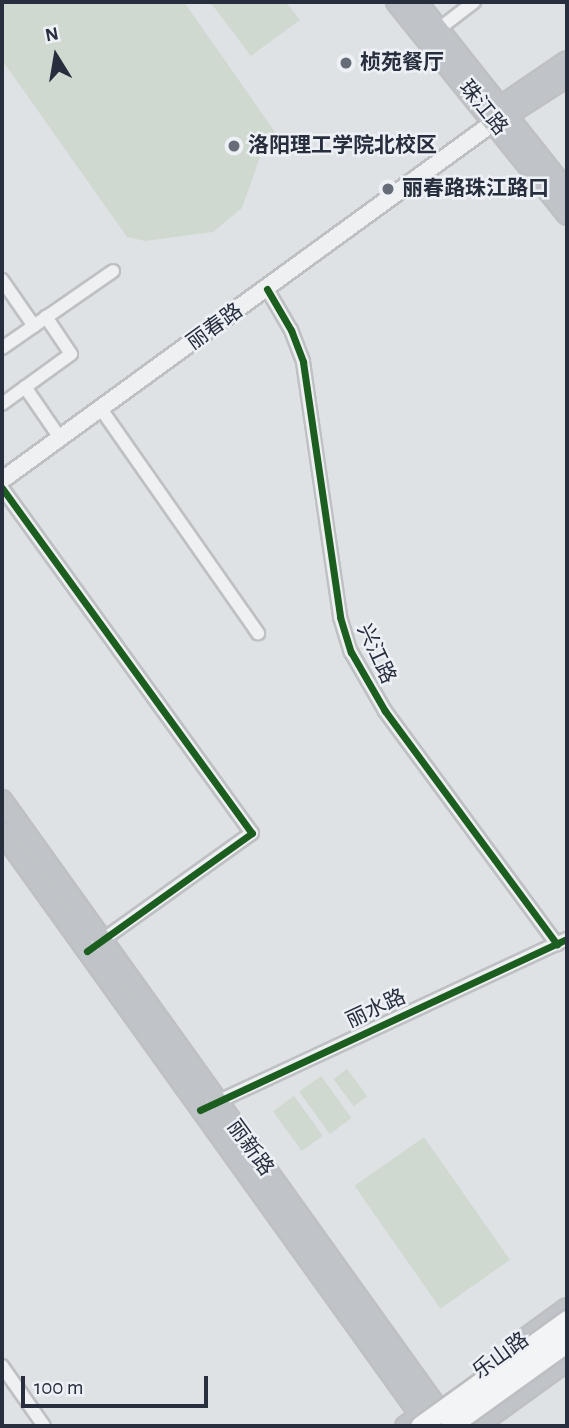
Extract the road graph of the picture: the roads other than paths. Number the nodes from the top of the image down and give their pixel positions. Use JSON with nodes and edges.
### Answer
{"nodes":[{"id":1,"x":396,"y":2,"type":"edge"},
{"id":2,"x":417,"y":2,"type":"edge"},
{"id":3,"x":474,"y":2,"type":"edge"},
{"id":4,"x":440,"y":28,"type":"junction"},
{"id":5,"x":567,"y":61,"type":"edge"},
{"id":6,"x":567,"y":77,"type":"edge"},
{"id":7,"x":501,"y":115,"type":"junction"},
{"id":8,"x":567,"y":191,"type":"edge"},
{"id":9,"x":567,"y":215,"type":"edge"},
{"id":10,"x":113,"y":271,"type":"dead end"},
{"id":11,"x":2,"y":281,"type":"edge"},
{"id":12,"x":267,"y":289,"type":"junction"},
{"id":13,"x":46,"y":317,"type":"junction"},
{"id":14,"x":34,"y":326,"type":"junction"},
{"id":15,"x":2,"y":348,"type":"edge"},
{"id":16,"x":25,"y":387,"type":"junction"},
{"id":17,"x":2,"y":404,"type":"edge"},
{"id":18,"x":101,"y":409,"type":"junction"},
{"id":19,"x":60,"y":438,"type":"junction"},
{"id":20,"x":2,"y":480,"type":"edge"},
{"id":21,"x":2,"y":488,"type":"edge"},
{"id":22,"x":258,"y":633,"type":"dead end"},
{"id":23,"x":2,"y":800,"type":"edge"},
{"id":24,"x":2,"y":832,"type":"edge"},
{"id":25,"x":102,"y":940,"type":"junction"},
{"id":26,"x":562,"y":942,"type":"edge"},
{"id":27,"x":87,"y":951,"type":"junction"},
{"id":28,"x":218,"y":1102,"type":"junction"},
{"id":29,"x":200,"y":1110,"type":"junction"},
{"id":30,"x":567,"y":1308,"type":"edge"},
{"id":31,"x":567,"y":1320,"type":"edge"},
{"id":32,"x":567,"y":1342,"type":"edge"},
{"id":33,"x":567,"y":1362,"type":"edge"},
{"id":34,"x":2,"y":1366,"type":"edge"},
{"id":35,"x":426,"y":1420,"type":"edge"},
{"id":36,"x":44,"y":1426,"type":"edge"},
{"id":37,"x":405,"y":1426,"type":"edge"},
{"id":38,"x":450,"y":1426,"type":"edge"},
{"id":39,"x":477,"y":1426,"type":"edge"}],
"edges":[{"from":1,"to":7,"type":"main road","name":"珠江路"},
{"from":2,"to":4,"type":"main road","name":"珠江路"},
{"from":3,"to":4,"type":"street"},
{"from":4,"to":7,"type":"main road","name":"珠江路"},
{"from":5,"to":7,"type":"main road","name":"丽春路"},
{"from":6,"to":7,"type":"main road","name":"丽春路"},
{"from":7,"to":8,"type":"main road","name":"珠江路"},
{"from":7,"to":9,"type":"main road","name":"珠江路"},
{"from":7,"to":12,"type":"street","name":"丽春路"},
{"from":10,"to":13,"type":"street"},
{"from":11,"to":14,"type":"street"},
{"from":12,"to":18,"type":"street","name":"丽春路"},
{"from":12,"to":26,"type":"street","name":"兴江路"},
{"from":13,"to":14,"type":"street"},
{"from":13,"to":16,"type":"street"},
{"from":14,"to":15,"type":"street"},
{"from":16,"to":17,"type":"street"},
{"from":16,"to":19,"type":"street"},
{"from":18,"to":19,"type":"street","name":"丽春路"},
{"from":18,"to":22,"type":"street"},
{"from":19,"to":20,"type":"street","name":"丽春路"},
{"from":21,"to":25,"type":"street"},
{"from":23,"to":25,"type":"main road","name":"丽新路"},
{"from":24,"to":27,"type":"main road","name":"丽新路"},
{"from":25,"to":27,"type":"street"},
{"from":25,"to":28,"type":"main road","name":"丽新路"},
{"from":26,"to":28,"type":"street","name":"丽水路"},
{"from":27,"to":29,"type":"main road","name":"丽新路"},
{"from":28,"to":29,"type":"street","name":"丽水路"},
{"from":28,"to":35,"type":"main road","name":"丽新路"},
{"from":29,"to":35,"type":"main road","name":"丽新路"},
{"from":30,"to":35,"type":"main road","name":"乐山路"},
{"from":31,"to":35,"type":"main road","bridge":true},
{"from":32,"to":38,"type":"main road","bridge":true},
{"from":33,"to":39,"type":"main road","name":"乐山路"},
{"from":34,"to":36,"type":"street"},
{"from":35,"to":37,"type":"main road","name":"乐山路"},
{"from":35,"to":38,"type":"main road","name":"丽新路"}]}
